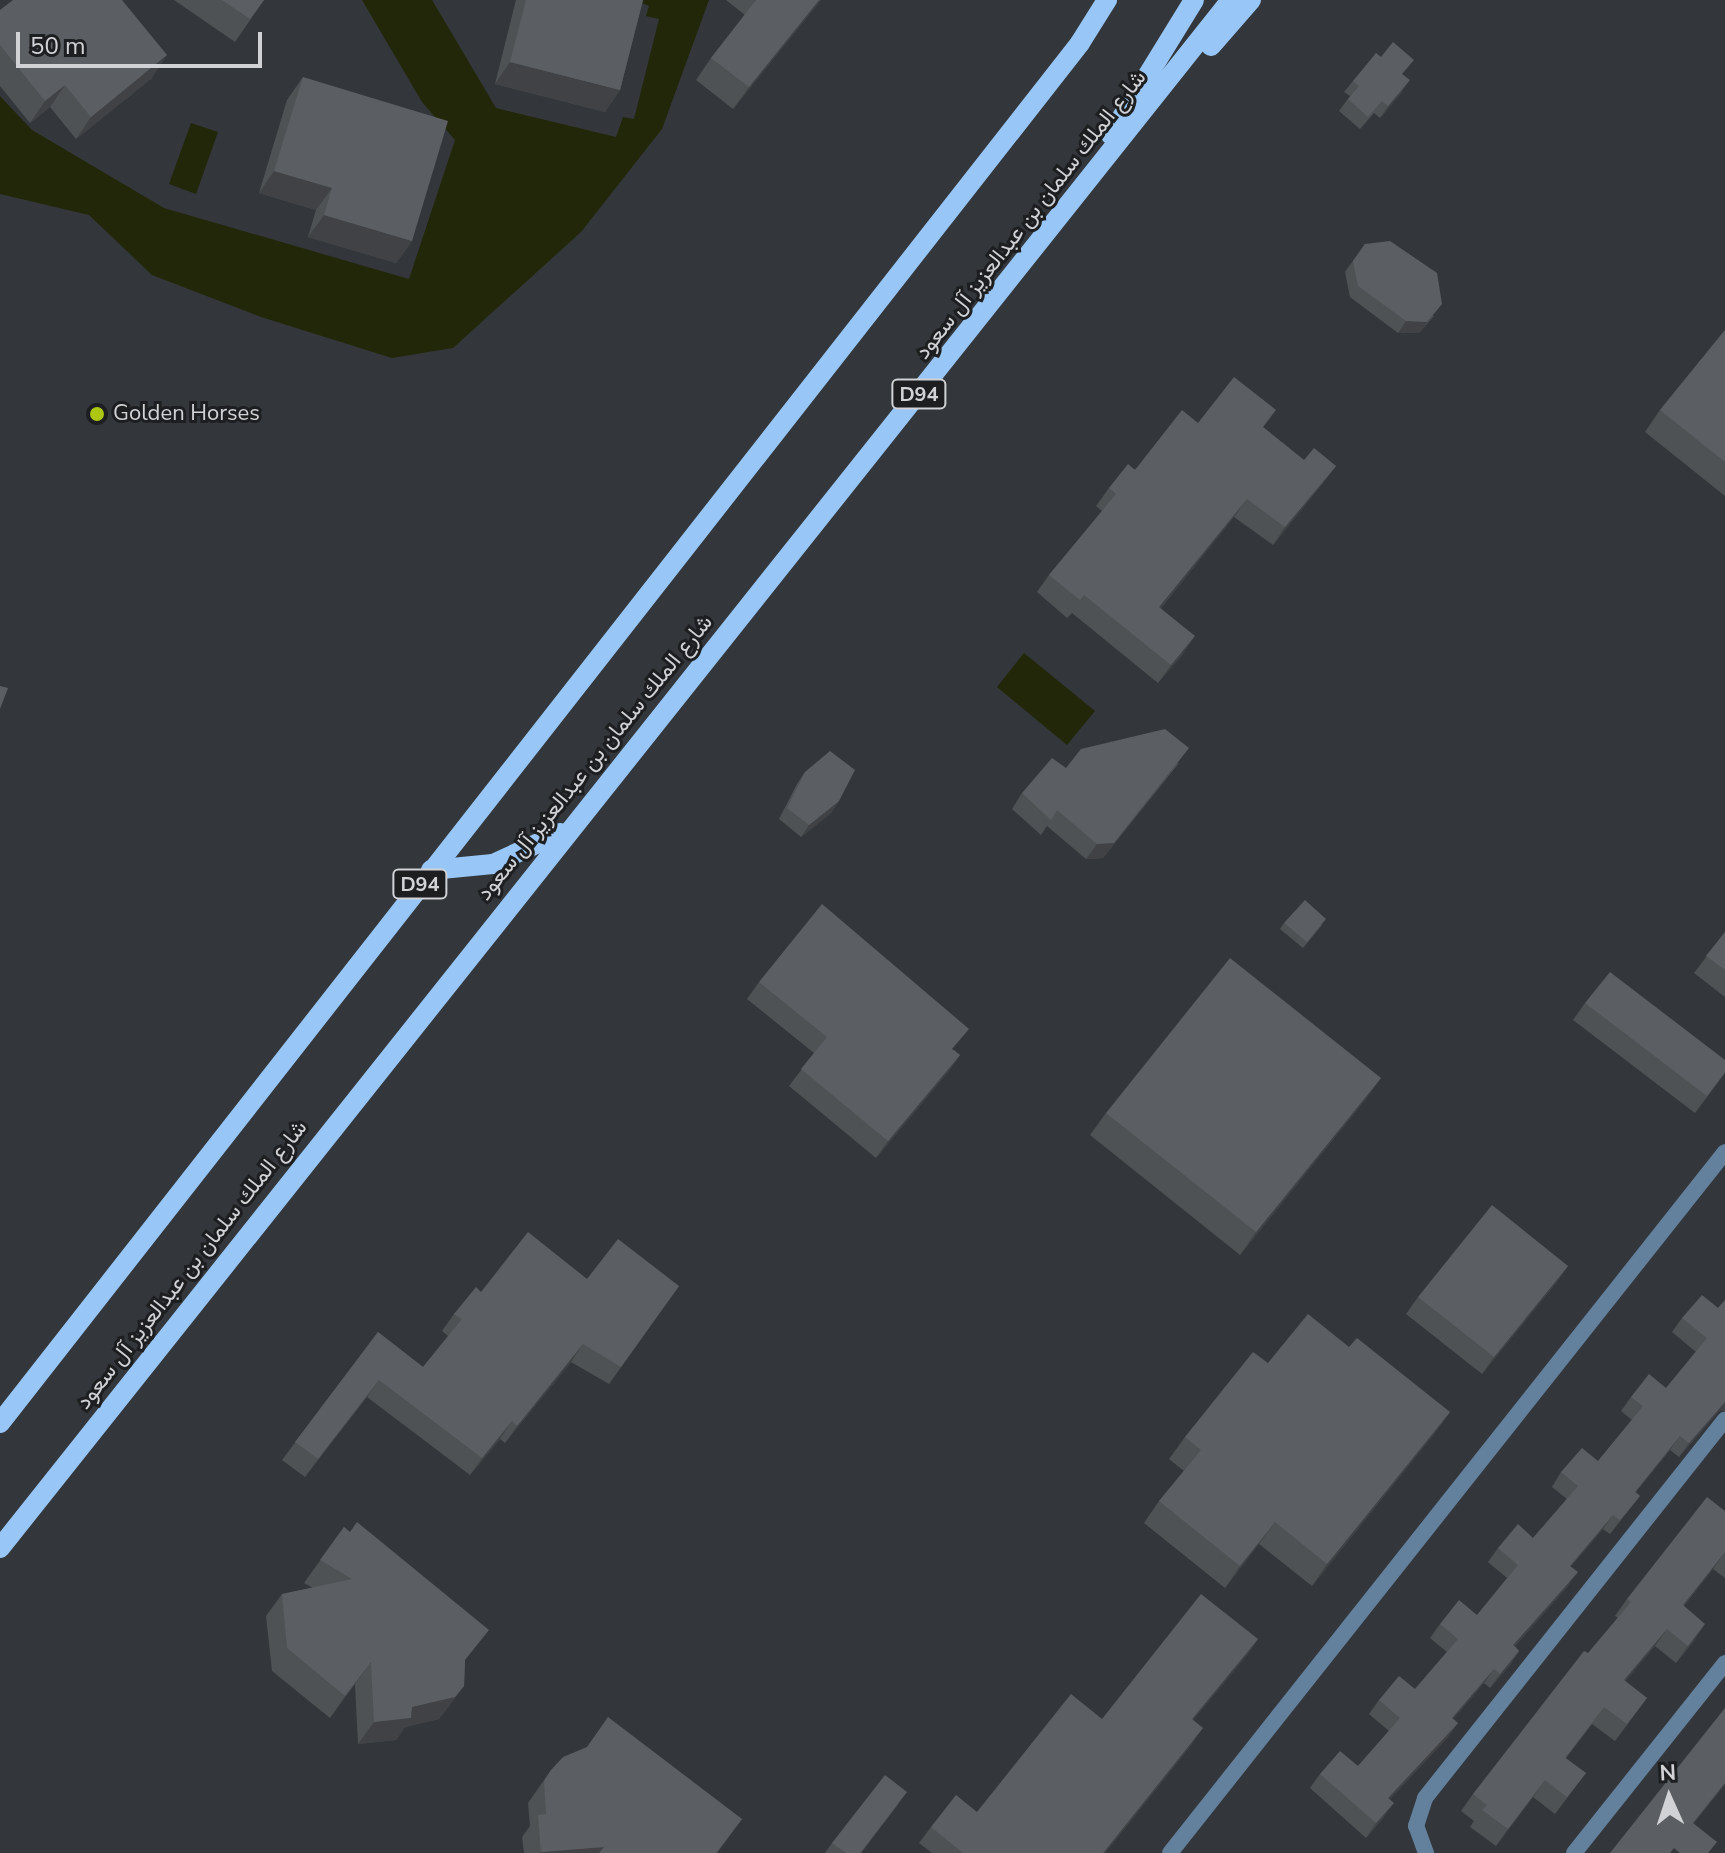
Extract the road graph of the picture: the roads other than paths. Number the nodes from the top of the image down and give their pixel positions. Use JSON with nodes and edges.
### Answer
{"nodes":[{"id":1,"x":1107,"y":0,"type":"edge"},
{"id":2,"x":1194,"y":0,"type":"edge"},
{"id":3,"x":1231,"y":0,"type":"edge"},
{"id":4,"x":1251,"y":0,"type":"edge"},
{"id":5,"x":1061,"y":217,"type":"junction"},
{"id":6,"x":578,"y":820,"type":"junction"},
{"id":7,"x":431,"y":870,"type":"junction"},
{"id":8,"x":1725,"y":1152,"type":"edge"},
{"id":9,"x":1725,"y":1420,"type":"edge"},
{"id":10,"x":0,"y":1423,"type":"edge"},
{"id":11,"x":0,"y":1548,"type":"edge"},
{"id":12,"x":1725,"y":1663,"type":"edge"},
{"id":13,"x":1170,"y":1853,"type":"edge"},
{"id":14,"x":1426,"y":1853,"type":"edge"},
{"id":15,"x":1574,"y":1853,"type":"edge"}],
"edges":[{"from":1,"to":7,"type":"main road","number":"D94"},
{"from":2,"to":5,"type":"main road"},
{"from":3,"to":5,"type":"main road","name":"شارع الملك سلمان بن عبدالعزيز آل سعود","number":"D94"},
{"from":4,"to":5,"type":"main road"},
{"from":5,"to":6,"type":"main road","name":"شارع الملك سلمان بن عبدالعزيز آل سعود","number":"D94"},
{"from":6,"to":7,"type":"main road"},
{"from":6,"to":11,"type":"main road","name":"شارع الملك سلمان بن عبدالعزيز آل سعود","number":"D94"},
{"from":7,"to":10,"type":"main road","number":"D94"},
{"from":8,"to":13,"type":"street"},
{"from":9,"to":14,"type":"street"},
{"from":12,"to":15,"type":"street"}]}
